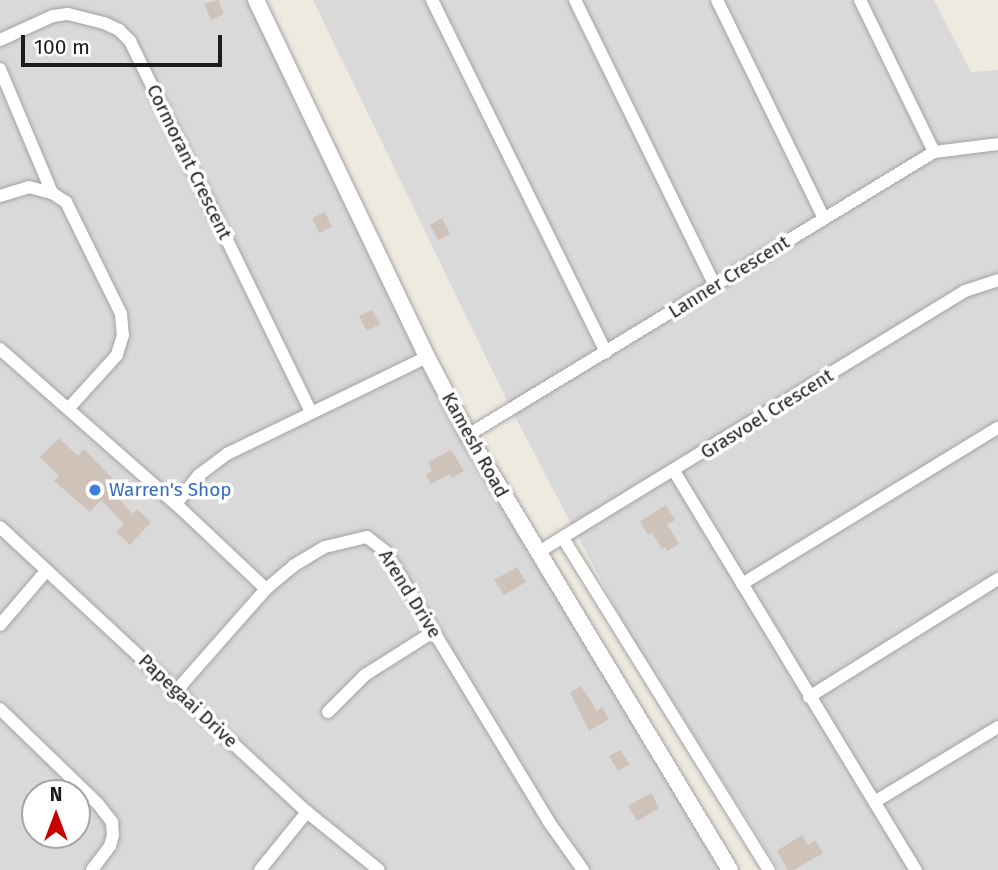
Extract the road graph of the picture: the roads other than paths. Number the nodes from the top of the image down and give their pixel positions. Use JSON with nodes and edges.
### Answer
{"nodes":[{"id":1,"x":256,"y":0,"type":"edge"},
{"id":2,"x":432,"y":0,"type":"edge"},
{"id":3,"x":575,"y":0,"type":"edge"},
{"id":4,"x":717,"y":0,"type":"edge"},
{"id":5,"x":860,"y":0,"type":"edge"},
{"id":6,"x":0,"y":40,"type":"edge"},
{"id":7,"x":0,"y":69,"type":"edge"},
{"id":8,"x":998,"y":144,"type":"edge"},
{"id":9,"x":934,"y":152,"type":"junction"},
{"id":10,"x":52,"y":193,"type":"junction"},
{"id":11,"x":0,"y":196,"type":"edge"},
{"id":12,"x":824,"y":218,"type":"junction"},
{"id":13,"x":998,"y":280,"type":"edge"},
{"id":14,"x":715,"y":286,"type":"junction"},
{"id":15,"x":0,"y":349,"type":"edge"},
{"id":16,"x":606,"y":352,"type":"junction"},
{"id":17,"x":427,"y":357,"type":"junction"},
{"id":18,"x":69,"y":408,"type":"junction"},
{"id":19,"x":311,"y":412,"type":"junction"},
{"id":20,"x":998,"y":428,"type":"edge"},
{"id":21,"x":468,"y":435,"type":"junction"},
{"id":22,"x":674,"y":471,"type":"junction"},
{"id":23,"x":177,"y":504,"type":"junction"},
{"id":24,"x":0,"y":527,"type":"edge"},
{"id":25,"x":563,"y":538,"type":"junction"},
{"id":26,"x":537,"y":553,"type":"junction"},
{"id":27,"x":47,"y":570,"type":"junction"},
{"id":28,"x":998,"y":579,"type":"edge"},
{"id":29,"x":742,"y":584,"type":"junction"},
{"id":30,"x":266,"y":589,"type":"junction"},
{"id":31,"x":0,"y":625,"type":"edge"},
{"id":32,"x":433,"y":632,"type":"junction"},
{"id":33,"x":176,"y":691,"type":"junction"},
{"id":34,"x":808,"y":696,"type":"junction"},
{"id":35,"x":0,"y":709,"type":"edge"},
{"id":36,"x":328,"y":712,"type":"dead end"},
{"id":37,"x":998,"y":727,"type":"edge"},
{"id":38,"x":876,"y":801,"type":"junction"},
{"id":39,"x":307,"y":812,"type":"junction"},
{"id":40,"x":92,"y":870,"type":"edge"},
{"id":41,"x":260,"y":870,"type":"edge"},
{"id":42,"x":379,"y":870,"type":"edge"},
{"id":43,"x":583,"y":870,"type":"edge"},
{"id":44,"x":730,"y":870,"type":"edge"},
{"id":45,"x":769,"y":870,"type":"edge"},
{"id":46,"x":916,"y":870,"type":"edge"}],
"edges":[{"from":1,"to":17,"type":"street","name":"Kamesh Road"},
{"from":2,"to":16,"type":"street"},
{"from":3,"to":14,"type":"street"},
{"from":4,"to":12,"type":"street"},
{"from":5,"to":9,"type":"street"},
{"from":6,"to":19,"type":"street","name":"Cormorant Crescent"},
{"from":7,"to":10,"type":"street"},
{"from":8,"to":9,"type":"street","name":"Lanner Crescent"},
{"from":9,"to":12,"type":"street","name":"Lanner Crescent"},
{"from":10,"to":11,"type":"street"},
{"from":10,"to":18,"type":"street"},
{"from":12,"to":14,"type":"street","name":"Lanner Crescent"},
{"from":13,"to":22,"type":"street","name":"Grasvoel Crescent"},
{"from":14,"to":16,"type":"street","name":"Lanner Crescent"},
{"from":15,"to":18,"type":"street"},
{"from":16,"to":21,"type":"street","name":"Lanner Crescent"},
{"from":17,"to":19,"type":"street"},
{"from":17,"to":21,"type":"street","name":"Kamesh Road"},
{"from":18,"to":23,"type":"street"},
{"from":19,"to":23,"type":"street"},
{"from":20,"to":29,"type":"street"},
{"from":21,"to":26,"type":"street","name":"Kamesh Road"},
{"from":22,"to":25,"type":"street","name":"Grasvoel Crescent"},
{"from":22,"to":29,"type":"street"},
{"from":23,"to":30,"type":"street"},
{"from":24,"to":27,"type":"street","name":"Papegaai Drive"},
{"from":25,"to":26,"type":"street","name":"Grasvoel Crescent"},
{"from":25,"to":45,"type":"street"},
{"from":26,"to":44,"type":"street","name":"Kamesh Road"},
{"from":27,"to":31,"type":"street"},
{"from":27,"to":33,"type":"street","name":"Papegaai Drive"},
{"from":28,"to":34,"type":"street"},
{"from":29,"to":34,"type":"street"},
{"from":30,"to":32,"type":"street","name":"Arend Drive"},
{"from":30,"to":33,"type":"street","name":"Arend Drive"},
{"from":32,"to":36,"type":"street"},
{"from":32,"to":43,"type":"street","name":"Arend Drive"},
{"from":33,"to":39,"type":"street","name":"Papegaai Drive"},
{"from":34,"to":38,"type":"street"},
{"from":35,"to":40,"type":"street"},
{"from":37,"to":38,"type":"street"},
{"from":38,"to":46,"type":"street"},
{"from":39,"to":41,"type":"street"},
{"from":39,"to":42,"type":"street","name":"Papegaai Drive"}]}
